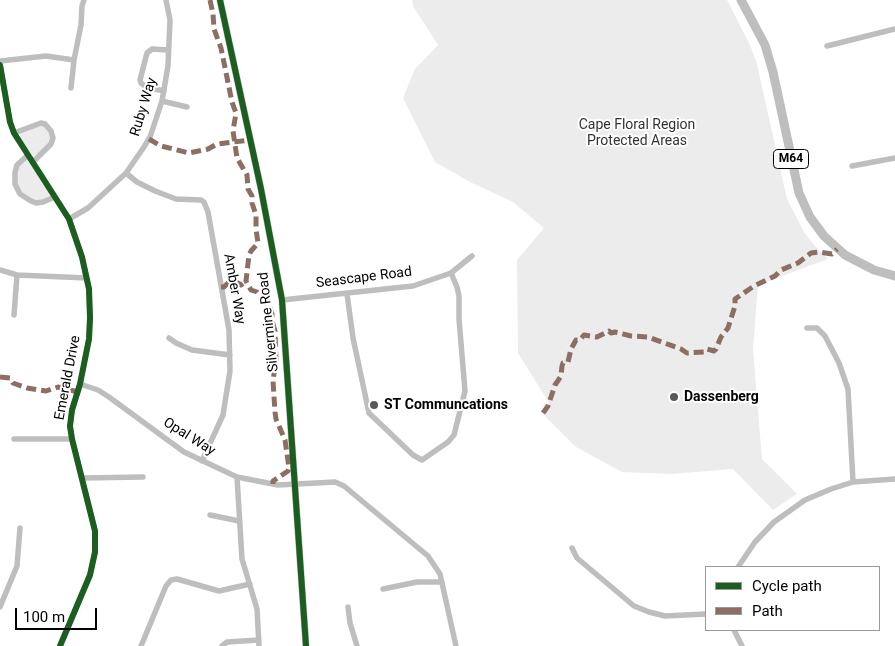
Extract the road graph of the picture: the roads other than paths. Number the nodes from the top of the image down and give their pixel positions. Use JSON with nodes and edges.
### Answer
{"nodes":[{"id":1,"x":84,"y":0,"type":"edge"},
{"id":2,"x":166,"y":0,"type":"edge"},
{"id":3,"x":220,"y":0,"type":"edge"},
{"id":4,"x":741,"y":0,"type":"edge"},
{"id":5,"x":895,"y":29,"type":"edge"},
{"id":6,"x":827,"y":46,"type":"dead end"},
{"id":7,"x":168,"y":50,"type":"junction"},
{"id":8,"x":74,"y":60,"type":"junction"},
{"id":9,"x":0,"y":63,"type":"edge"},
{"id":10,"x":71,"y":88,"type":"dead end"},
{"id":11,"x":164,"y":91,"type":"junction"},
{"id":12,"x":2,"y":94,"type":"edge"},
{"id":13,"x":162,"y":101,"type":"junction"},
{"id":14,"x":187,"y":107,"type":"dead end"},
{"id":15,"x":14,"y":133,"type":"junction"},
{"id":16,"x":28,"y":155,"type":"junction"},
{"id":17,"x":895,"y":158,"type":"edge"},
{"id":18,"x":34,"y":162,"type":"junction"},
{"id":19,"x":852,"y":166,"type":"dead end"},
{"id":20,"x":126,"y":173,"type":"junction"},
{"id":21,"x":55,"y":197,"type":"junction"},
{"id":22,"x":69,"y":219,"type":"junction"},
{"id":23,"x":472,"y":256,"type":"dead end"},
{"id":24,"x":0,"y":270,"type":"edge"},
{"id":25,"x":451,"y":273,"type":"junction"},
{"id":26,"x":18,"y":275,"type":"junction"},
{"id":27,"x":895,"y":276,"type":"edge"},
{"id":28,"x":87,"y":278,"type":"junction"},
{"id":29,"x":347,"y":294,"type":"junction"},
{"id":30,"x":282,"y":300,"type":"junction"},
{"id":31,"x":14,"y":315,"type":"dead end"},
{"id":32,"x":807,"y":328,"type":"dead end"},
{"id":33,"x":169,"y":338,"type":"dead end"},
{"id":34,"x":230,"y":355,"type":"junction"},
{"id":35,"x":80,"y":384,"type":"junction"},
{"id":36,"x":14,"y":439,"type":"dead end"},
{"id":37,"x":72,"y":439,"type":"junction"},
{"id":38,"x":202,"y":461,"type":"junction"},
{"id":39,"x":237,"y":477,"type":"junction"},
{"id":40,"x":82,"y":478,"type":"junction"},
{"id":41,"x":143,"y":478,"type":"dead end"},
{"id":42,"x":895,"y":479,"type":"edge"},
{"id":43,"x":853,"y":482,"type":"junction"},
{"id":44,"x":295,"y":484,"type":"junction"},
{"id":45,"x":210,"y":515,"type":"dead end"},
{"id":46,"x":239,"y":521,"type":"junction"},
{"id":47,"x":20,"y":528,"type":"dead end"},
{"id":48,"x":572,"y":548,"type":"dead end"},
{"id":49,"x":739,"y":566,"type":"edge"},
{"id":50,"x":442,"y":582,"type":"junction"},
{"id":51,"x":250,"y":584,"type":"junction"},
{"id":52,"x":383,"y":589,"type":"dead end"},
{"id":53,"x":0,"y":607,"type":"edge"},
{"id":54,"x":348,"y":607,"type":"dead end"},
{"id":55,"x":705,"y":614,"type":"edge"},
{"id":56,"x":734,"y":631,"type":"edge"},
{"id":57,"x":259,"y":643,"type":"edge"},
{"id":58,"x":60,"y":646,"type":"edge"},
{"id":59,"x":141,"y":646,"type":"edge"},
{"id":60,"x":222,"y":646,"type":"edge"},
{"id":61,"x":306,"y":646,"type":"edge"},
{"id":62,"x":357,"y":646,"type":"edge"},
{"id":63,"x":456,"y":646,"type":"edge"},
{"id":64,"x":742,"y":646,"type":"edge"}],
"edges":[{"from":1,"to":8,"type":"street"},
{"from":2,"to":7,"type":"street","name":"Ruby Way"},
{"from":3,"to":30,"type":"street","name":"Silvermine Road"},
{"from":4,"to":27,"type":"main road","number":"M64"},
{"from":5,"to":6,"type":"street"},
{"from":7,"to":11,"type":"street","name":"Ruby Way"},
{"from":7,"to":11,"type":"street"},
{"from":8,"to":9,"type":"street"},
{"from":8,"to":10,"type":"street"},
{"from":9,"to":12,"type":"street","name":"Emerald Drive"},
{"from":11,"to":13,"type":"street","name":"Ruby Way"},
{"from":12,"to":15,"type":"street","name":"Emerald Drive"},
{"from":13,"to":14,"type":"street"},
{"from":13,"to":20,"type":"street","name":"Ruby Way"},
{"from":15,"to":16,"type":"street","name":"Emerald Drive"},
{"from":15,"to":18,"type":"street"},
{"from":16,"to":18,"type":"street","name":"Emerald Drive"},
{"from":16,"to":21,"type":"street"},
{"from":17,"to":19,"type":"street"},
{"from":18,"to":21,"type":"street","name":"Emerald Drive"},
{"from":20,"to":22,"type":"street","name":"Ruby Way"},
{"from":20,"to":34,"type":"street","name":"Amber Way"},
{"from":21,"to":22,"type":"street","name":"Emerald Drive"},
{"from":22,"to":28,"type":"street","name":"Emerald Drive"},
{"from":23,"to":25,"type":"street","name":"Seascape Road"},
{"from":24,"to":26,"type":"street"},
{"from":25,"to":29,"type":"street","name":"Seascape Road"},
{"from":25,"to":29,"type":"street"},
{"from":26,"to":28,"type":"street"},
{"from":26,"to":31,"type":"street"},
{"from":28,"to":35,"type":"street","name":"Emerald Drive"},
{"from":29,"to":30,"type":"street","name":"Seascape Road"},
{"from":30,"to":44,"type":"street","name":"Silvermine Road"},
{"from":32,"to":43,"type":"street"},
{"from":33,"to":34,"type":"street"},
{"from":34,"to":38,"type":"street","name":"Amber Way"},
{"from":35,"to":37,"type":"street","name":"Emerald Drive"},
{"from":35,"to":38,"type":"street","name":"Opal Way"},
{"from":36,"to":37,"type":"street"},
{"from":37,"to":40,"type":"street","name":"Emerald Drive"},
{"from":38,"to":39,"type":"street","name":"Opal Way"},
{"from":39,"to":44,"type":"street","name":"Opal Way"},
{"from":39,"to":46,"type":"street"},
{"from":40,"to":41,"type":"street"},
{"from":40,"to":58,"type":"street","name":"Emerald Drive"},
{"from":42,"to":43,"type":"street"},
{"from":43,"to":49,"type":"street"},
{"from":44,"to":50,"type":"street","name":"Opal Way"},
{"from":44,"to":61,"type":"street","name":"Silvermine Road"},
{"from":45,"to":46,"type":"street"},
{"from":46,"to":51,"type":"street"},
{"from":47,"to":53,"type":"street"},
{"from":48,"to":55,"type":"street"},
{"from":50,"to":52,"type":"street"},
{"from":50,"to":63,"type":"street","name":"Opal Way"},
{"from":51,"to":57,"type":"street"},
{"from":51,"to":59,"type":"street"},
{"from":54,"to":62,"type":"street"},
{"from":56,"to":64,"type":"street"},
{"from":57,"to":60,"type":"street"}]}
